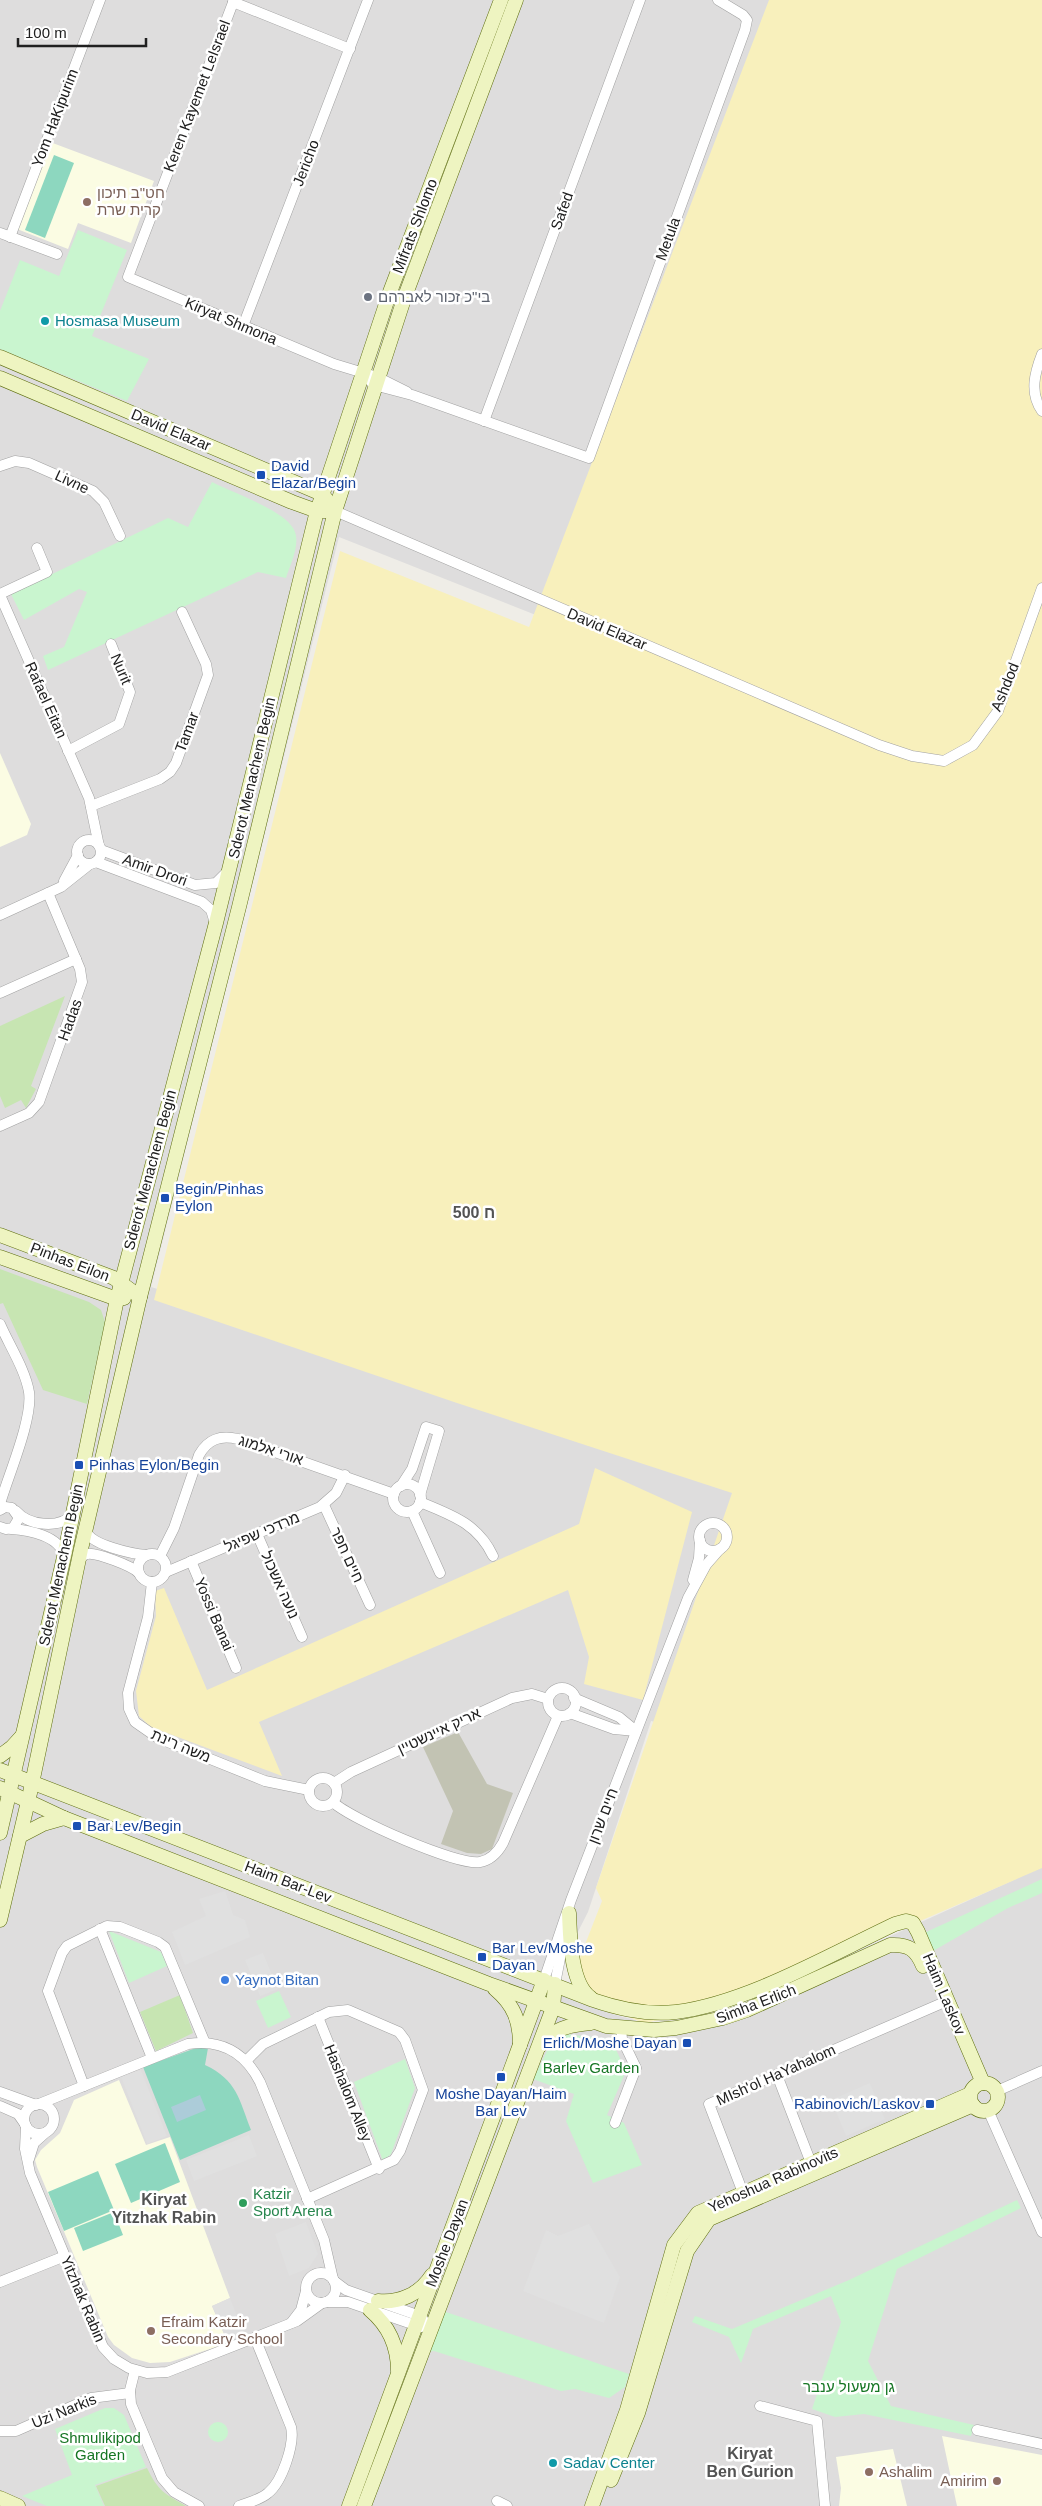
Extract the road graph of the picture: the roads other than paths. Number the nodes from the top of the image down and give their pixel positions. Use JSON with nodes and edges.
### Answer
{"nodes":[{"id":1,"x":100,"y":0,"type":"edge"},
{"id":2,"x":368,"y":0,"type":"edge"},
{"id":3,"x":501,"y":0,"type":"edge"},
{"id":4,"x":516,"y":0,"type":"edge"},
{"id":5,"x":640,"y":0,"type":"edge"},
{"id":6,"x":718,"y":0,"type":"edge"},
{"id":7,"x":234,"y":1,"type":"edge"},
{"id":8,"x":350,"y":49,"type":"junction"},
{"id":9,"x":0,"y":233,"type":"edge"},
{"id":10,"x":10,"y":237,"type":"junction"},
{"id":11,"x":57,"y":254,"type":"dead end"},
{"id":12,"x":128,"y":277,"type":"joint"},
{"id":13,"x":243,"y":326,"type":"junction"},
{"id":14,"x":1042,"y":354,"type":"edge"},
{"id":15,"x":0,"y":357,"type":"edge"},
{"id":16,"x":0,"y":378,"type":"edge"},
{"id":17,"x":360,"y":378,"type":"junction"},
{"id":18,"x":376,"y":381,"type":"junction"},
{"id":19,"x":1042,"y":411,"type":"edge"},
{"id":20,"x":484,"y":422,"type":"junction"},
{"id":21,"x":0,"y":466,"type":"edge"},
{"id":22,"x":322,"y":494,"type":"junction"},
{"id":23,"x":292,"y":502,"type":"junction"},
{"id":24,"x":317,"y":511,"type":"junction"},
{"id":25,"x":335,"y":511,"type":"junction"},
{"id":26,"x":313,"y":528,"type":"junction"},
{"id":27,"x":120,"y":536,"type":"dead end"},
{"id":28,"x":37,"y":548,"type":"dead end"},
{"id":29,"x":1042,"y":588,"type":"edge"},
{"id":30,"x":0,"y":594,"type":"edge"},
{"id":31,"x":182,"y":612,"type":"dead end"},
{"id":32,"x":111,"y":644,"type":"dead end"},
{"id":33,"x":879,"y":746,"type":"joint"},
{"id":34,"x":68,"y":751,"type":"junction"},
{"id":35,"x":91,"y":806,"type":"junction"},
{"id":36,"x":82,"y":843,"type":"junction"},
{"id":37,"x":100,"y":848,"type":"junction"},
{"id":38,"x":78,"y":854,"type":"junction"},
{"id":39,"x":93,"y":863,"type":"junction"},
{"id":40,"x":231,"y":865,"type":"junction"},
{"id":41,"x":52,"y":892,"type":"junction"},
{"id":42,"x":0,"y":915,"type":"edge"},
{"id":43,"x":215,"y":926,"type":"junction"},
{"id":44,"x":76,"y":959,"type":"junction"},
{"id":45,"x":0,"y":993,"type":"edge"},
{"id":46,"x":0,"y":1126,"type":"edge"},
{"id":47,"x":0,"y":1235,"type":"edge"},
{"id":48,"x":128,"y":1253,"type":"junction"},
{"id":49,"x":0,"y":1257,"type":"edge"},
{"id":50,"x":92,"y":1272,"type":"junction"},
{"id":51,"x":121,"y":1283,"type":"junction"},
{"id":52,"x":88,"y":1289,"type":"junction"},
{"id":53,"x":140,"y":1297,"type":"junction"},
{"id":54,"x":117,"y":1299,"type":"junction"},
{"id":55,"x":111,"y":1323,"type":"junction"},
{"id":56,"x":0,"y":1324,"type":"edge"},
{"id":57,"x":345,"y":1475,"type":"junction"},
{"id":58,"x":6,"y":1485,"type":"junction"},
{"id":59,"x":397,"y":1490,"type":"junction"},
{"id":60,"x":420,"y":1498,"type":"junction"},
{"id":61,"x":0,"y":1504,"type":"edge"},
{"id":62,"x":324,"y":1505,"type":"junction"},
{"id":63,"x":0,"y":1510,"type":"edge"},
{"id":64,"x":14,"y":1510,"type":"junction"},
{"id":65,"x":412,"y":1511,"type":"junction"},
{"id":66,"x":73,"y":1514,"type":"junction"},
{"id":67,"x":4,"y":1529,"type":"edge"},
{"id":68,"x":86,"y":1530,"type":"junction"},
{"id":69,"x":257,"y":1534,"type":"junction"},
{"id":70,"x":700,"y":1540,"type":"junction"},
{"id":71,"x":720,"y":1549,"type":"junction"},
{"id":72,"x":147,"y":1555,"type":"junction"},
{"id":73,"x":160,"y":1556,"type":"junction"},
{"id":74,"x":493,"y":1556,"type":"dead end"},
{"id":75,"x":64,"y":1557,"type":"junction"},
{"id":76,"x":79,"y":1561,"type":"junction"},
{"id":77,"x":191,"y":1561,"type":"junction"},
{"id":78,"x":166,"y":1572,"type":"junction"},
{"id":79,"x":139,"y":1573,"type":"junction"},
{"id":80,"x":440,"y":1574,"type":"dead end"},
{"id":81,"x":152,"y":1582,"type":"junction"},
{"id":82,"x":688,"y":1598,"type":"junction"},
{"id":83,"x":370,"y":1605,"type":"dead end"},
{"id":84,"x":302,"y":1637,"type":"dead end"},
{"id":85,"x":236,"y":1668,"type":"dead end"},
{"id":86,"x":548,"y":1698,"type":"junction"},
{"id":87,"x":574,"y":1698,"type":"junction"},
{"id":88,"x":570,"y":1714,"type":"junction"},
{"id":89,"x":558,"y":1716,"type":"junction"},
{"id":90,"x":636,"y":1731,"type":"junction"},
{"id":91,"x":23,"y":1735,"type":"junction"},
{"id":92,"x":0,"y":1756,"type":"edge"},
{"id":93,"x":38,"y":1757,"type":"junction"},
{"id":94,"x":7,"y":1773,"type":"edge"},
{"id":95,"x":32,"y":1782,"type":"junction"},
{"id":96,"x":334,"y":1783,"type":"junction"},
{"id":97,"x":5,"y":1790,"type":"edge"},
{"id":98,"x":49,"y":1790,"type":"junction"},
{"id":99,"x":309,"y":1790,"type":"junction"},
{"id":100,"x":28,"y":1800,"type":"junction"},
{"id":101,"x":333,"y":1802,"type":"junction"},
{"id":102,"x":64,"y":1818,"type":"junction"},
{"id":103,"x":0,"y":1827,"type":"edge"},
{"id":104,"x":20,"y":1836,"type":"junction"},
{"id":105,"x":570,"y":1906,"type":"junction"},
{"id":106,"x":0,"y":1920,"type":"edge"},
{"id":107,"x":895,"y":1924,"type":"joint"},
{"id":108,"x":100,"y":1929,"type":"junction"},
{"id":109,"x":910,"y":1947,"type":"joint"},
{"id":110,"x":550,"y":1982,"type":"junction"},
{"id":111,"x":489,"y":1984,"type":"junction"},
{"id":112,"x":538,"y":2002,"type":"junction"},
{"id":113,"x":940,"y":2004,"type":"junction"},
{"id":114,"x":608,"y":2005,"type":"junction"},
{"id":115,"x":552,"y":2008,"type":"junction"},
{"id":116,"x":318,"y":2017,"type":"junction"},
{"id":117,"x":596,"y":2022,"type":"junction"},
{"id":118,"x":621,"y":2028,"type":"junction"},
{"id":119,"x":205,"y":2043,"type":"junction"},
{"id":120,"x":527,"y":2052,"type":"junction"},
{"id":121,"x":152,"y":2058,"type":"junction"},
{"id":122,"x":246,"y":2061,"type":"junction"},
{"id":123,"x":1042,"y":2071,"type":"edge"},
{"id":124,"x":777,"y":2075,"type":"junction"},
{"id":125,"x":82,"y":2087,"type":"junction"},
{"id":126,"x":997,"y":2091,"type":"junction"},
{"id":127,"x":0,"y":2092,"type":"edge"},
{"id":128,"x":975,"y":2092,"type":"junction"},
{"id":129,"x":38,"y":2104,"type":"junction"},
{"id":130,"x":0,"y":2106,"type":"edge"},
{"id":131,"x":988,"y":2110,"type":"junction"},
{"id":132,"x":54,"y":2119,"type":"junction"},
{"id":133,"x":615,"y":2123,"type":"dead end"},
{"id":134,"x":25,"y":2125,"type":"junction"},
{"id":135,"x":44,"y":2134,"type":"junction"},
{"id":136,"x":810,"y":2163,"type":"junction"},
{"id":137,"x":379,"y":2169,"type":"junction"},
{"id":138,"x":30,"y":2173,"type":"junction"},
{"id":139,"x":745,"y":2198,"type":"junction"},
{"id":140,"x":308,"y":2199,"type":"junction"},
{"id":141,"x":1042,"y":2232,"type":"edge"},
{"id":142,"x":324,"y":2240,"type":"junction"},
{"id":143,"x":64,"y":2256,"type":"junction"},
{"id":144,"x":440,"y":2264,"type":"junction"},
{"id":145,"x":314,"y":2275,"type":"junction"},
{"id":146,"x":334,"y":2280,"type":"junction"},
{"id":147,"x":0,"y":2282,"type":"edge"},
{"id":148,"x":306,"y":2291,"type":"junction"},
{"id":149,"x":324,"y":2302,"type":"junction"},
{"id":150,"x":374,"y":2306,"type":"junction"},
{"id":151,"x":422,"y":2323,"type":"junction"},
{"id":152,"x":290,"y":2324,"type":"junction"},
{"id":153,"x":255,"y":2338,"type":"junction"},
{"id":154,"x":135,"y":2370,"type":"junction"},
{"id":155,"x":398,"y":2376,"type":"junction"},
{"id":156,"x":130,"y":2393,"type":"junction"},
{"id":157,"x":760,"y":2406,"type":"dead end"},
{"id":158,"x":0,"y":2430,"type":"edge"},
{"id":159,"x":977,"y":2430,"type":"dead end"},
{"id":160,"x":1042,"y":2444,"type":"edge"},
{"id":161,"x":0,"y":2498,"type":"edge"},
{"id":162,"x":496,"y":2501,"type":"dead end"},
{"id":163,"x":18,"y":2506,"type":"edge"},
{"id":164,"x":199,"y":2506,"type":"edge"},
{"id":165,"x":239,"y":2506,"type":"edge"},
{"id":166,"x":349,"y":2506,"type":"edge"},
{"id":167,"x":364,"y":2506,"type":"edge"},
{"id":168,"x":507,"y":2506,"type":"edge"},
{"id":169,"x":592,"y":2506,"type":"edge"},
{"id":170,"x":601,"y":2506,"type":"edge"},
{"id":171,"x":825,"y":2506,"type":"edge"}],
"edges":[{"from":1,"to":10,"type":"street","name":"Yom HaKipurim"},
{"from":2,"to":8,"type":"street","name":"Jericho"},
{"from":3,"to":17,"type":"street","name":"Mifrats Shlomo"},
{"from":4,"to":18,"type":"street","name":"Mifrats Shlomo"},
{"from":5,"to":20,"type":"street","name":"Safed"},
{"from":6,"to":20,"type":"street","name":"Metula"},
{"from":7,"to":8,"type":"street"},
{"from":7,"to":12,"type":"street","name":"Keren Kayemet LeIsrael"},
{"from":8,"to":13,"type":"street","name":"Jericho"},
{"from":9,"to":10,"type":"street"},
{"from":10,"to":11,"type":"street"},
{"from":12,"to":13,"type":"street","name":"Kiryat Shmona"},
{"from":13,"to":17,"type":"street","name":"Kiryat Shmona"},
{"from":14,"to":19,"type":"street"},
{"from":15,"to":22,"type":"street","name":"David Elazar"},
{"from":16,"to":23,"type":"street","name":"David Elazar"},
{"from":17,"to":18,"type":"street"},
{"from":17,"to":22,"type":"street","name":"Mifrats Shlomo"},
{"from":18,"to":20,"type":"street"},
{"from":18,"to":25,"type":"street","name":"Mifrats Shlomo"},
{"from":21,"to":27,"type":"street","name":"Livne"},
{"from":22,"to":24,"type":"street","name":"Mifrats Shlomo"},
{"from":22,"to":25,"type":"street","name":"David Elazar"},
{"from":23,"to":24,"type":"street","name":"David Elazar"},
{"from":23,"to":26,"type":"street"},
{"from":24,"to":25,"type":"street","name":"David Elazar"},
{"from":24,"to":26,"type":"street","name":"Sderot Menachem Begin"},
{"from":25,"to":33,"type":"street","name":"David Elazar"},
{"from":25,"to":53,"type":"street","name":"Sderot Menachem Begin"},
{"from":26,"to":40,"type":"street","name":"Sderot Menachem Begin"},
{"from":28,"to":30,"type":"street"},
{"from":29,"to":33,"type":"street","name":"Ashdod"},
{"from":30,"to":34,"type":"street","name":"Rafael Eitan"},
{"from":31,"to":35,"type":"street","name":"Tamar"},
{"from":32,"to":34,"type":"street","name":"Nurit"},
{"from":34,"to":35,"type":"street","name":"Rafael Eitan"},
{"from":35,"to":36,"type":"street"},
{"from":35,"to":37,"type":"street","name":"Rafael Eitan"},
{"from":36,"to":37,"type":"street"},
{"from":36,"to":38,"type":"street"},
{"from":37,"to":39,"type":"street"},
{"from":37,"to":40,"type":"street","name":"Amir Drori"},
{"from":38,"to":39,"type":"street"},
{"from":38,"to":41,"type":"street"},
{"from":39,"to":41,"type":"street"},
{"from":39,"to":43,"type":"street","name":"Amir Drori"},
{"from":40,"to":43,"type":"street","name":"Sderot Menachem Begin"},
{"from":41,"to":42,"type":"street"},
{"from":41,"to":44,"type":"street","name":"Hadas"},
{"from":43,"to":48,"type":"street","name":"Sderot Menachem Begin"},
{"from":44,"to":45,"type":"street"},
{"from":44,"to":46,"type":"street","name":"Hadas"},
{"from":47,"to":50,"type":"street","name":"Pinhas Eilon"},
{"from":48,"to":50,"type":"street"},
{"from":48,"to":51,"type":"street","name":"Sderot Menachem Begin"},
{"from":49,"to":52,"type":"street","name":"Pinhas Eilon"},
{"from":50,"to":51,"type":"street","name":"Pinhas Eilon"},
{"from":51,"to":53,"type":"street","name":"Pinhas Eilon"},
{"from":51,"to":54,"type":"street","name":"Sderot Menachem Begin"},
{"from":52,"to":54,"type":"street","name":"Pinhas Eilon"},
{"from":52,"to":55,"type":"street"},
{"from":53,"to":54,"type":"street","name":"Pinhas Eilon"},
{"from":53,"to":68,"type":"street","name":"Sderot Menachem Begin"},
{"from":54,"to":55,"type":"street","name":"Sderot Menachem Begin"},
{"from":55,"to":66,"type":"street","name":"Sderot Menachem Begin"},
{"from":56,"to":58,"type":"street"},
{"from":57,"to":59,"type":"street","name":"אורי אלמוג"},
{"from":57,"to":62,"type":"street","name":"מרדכי שפיגל"},
{"from":57,"to":73,"type":"street","name":"אורי אלמוג"},
{"from":58,"to":61,"type":"street"},
{"from":58,"to":64,"type":"street"},
{"from":59,"to":60,"type":"street"},
{"from":59,"to":60,"type":"street"},
{"from":59,"to":65,"type":"street"},
{"from":60,"to":65,"type":"street"},
{"from":60,"to":74,"type":"street"},
{"from":62,"to":69,"type":"street","name":"מרדכי שפיגל"},
{"from":62,"to":83,"type":"street","name":"חיים חפר"},
{"from":63,"to":64,"type":"street"},
{"from":64,"to":66,"type":"street"},
{"from":64,"to":67,"type":"street"},
{"from":65,"to":80,"type":"street"},
{"from":66,"to":75,"type":"street","name":"Sderot Menachem Begin"},
{"from":67,"to":75,"type":"street"},
{"from":68,"to":72,"type":"street"},
{"from":68,"to":76,"type":"street","name":"Sderot Menachem Begin"},
{"from":69,"to":77,"type":"street","name":"מרדכי שפיגל"},
{"from":69,"to":84,"type":"street","name":"נועה אשכול"},
{"from":70,"to":71,"type":"street"},
{"from":70,"to":71,"type":"street"},
{"from":70,"to":82,"type":"street","name":"חיים שרון"},
{"from":71,"to":82,"type":"street","name":"חיים שרון"},
{"from":72,"to":73,"type":"street"},
{"from":72,"to":79,"type":"street"},
{"from":73,"to":78,"type":"street"},
{"from":75,"to":91,"type":"street","name":"Sderot Menachem Begin"},
{"from":76,"to":79,"type":"street"},
{"from":76,"to":93,"type":"street","name":"Sderot Menachem Begin"},
{"from":77,"to":78,"type":"street","name":"מרדכי שפיגל"},
{"from":77,"to":85,"type":"street","name":"Yossi Banai"},
{"from":78,"to":81,"type":"street"},
{"from":79,"to":81,"type":"street"},
{"from":81,"to":99,"type":"street","name":"משה רינת"},
{"from":82,"to":90,"type":"street","name":"חיים שרון"},
{"from":86,"to":87,"type":"street"},
{"from":86,"to":89,"type":"street"},
{"from":86,"to":96,"type":"street","name":"אריק איינשטיין"},
{"from":87,"to":88,"type":"street"},
{"from":87,"to":90,"type":"street"},
{"from":88,"to":89,"type":"street"},
{"from":88,"to":90,"type":"street"},
{"from":89,"to":101,"type":"street"},
{"from":90,"to":105,"type":"street","name":"חיים שרון"},
{"from":91,"to":92,"type":"street"},
{"from":91,"to":94,"type":"street","name":"Sderot Menachem Begin"},
{"from":93,"to":95,"type":"street","name":"Sderot Menachem Begin"},
{"from":93,"to":98,"type":"street"},
{"from":94,"to":95,"type":"street","name":"Haim Bar-Lev"},
{"from":94,"to":97,"type":"street","name":"Sderot Menachem Begin"},
{"from":95,"to":98,"type":"street","name":"Haim Bar-Lev"},
{"from":95,"to":100,"type":"street","name":"Sderot Menachem Begin"},
{"from":96,"to":99,"type":"street"},
{"from":96,"to":101,"type":"street"},
{"from":97,"to":100,"type":"street","name":"Haim Bar-Lev"},
{"from":97,"to":103,"type":"street","name":"Sderot Menachem Begin"},
{"from":98,"to":110,"type":"street","name":"Haim Bar-Lev"},
{"from":99,"to":101,"type":"street"},
{"from":100,"to":102,"type":"street","name":"Haim Bar-Lev"},
{"from":100,"to":104,"type":"street","name":"Sderot Menachem Begin"},
{"from":102,"to":104,"type":"street"},
{"from":102,"to":111,"type":"street","name":"Haim Bar-Lev"},
{"from":104,"to":106,"type":"street","name":"Sderot Menachem Begin"},
{"from":105,"to":110,"type":"street","name":"חיים שרון"},
{"from":105,"to":114,"type":"street"},
{"from":107,"to":114,"type":"street","name":"Simha Erlich"},
{"from":107,"to":128,"type":"street","name":"Haim Laskov"},
{"from":108,"to":119,"type":"street"},
{"from":108,"to":121,"type":"street"},
{"from":108,"to":125,"type":"street"},
{"from":109,"to":113,"type":"street","name":"Haim Laskov"},
{"from":109,"to":118,"type":"street","name":"Simha Erlich"},
{"from":110,"to":112,"type":"street","name":"Moshe Dayan"},
{"from":110,"to":114,"type":"street","name":"Simha Erlich"},
{"from":110,"to":115,"type":"street","name":"Moshe Dayan"},
{"from":111,"to":112,"type":"street","name":"Haim Bar-Lev"},
{"from":111,"to":120,"type":"street"},
{"from":112,"to":115,"type":"street","name":"Simha Erlich"},
{"from":112,"to":120,"type":"street","name":"Moshe Dayan"},
{"from":113,"to":124,"type":"street","name":"MIsh'ol HaYahalom"},
{"from":113,"to":128,"type":"street","name":"Haim Laskov"},
{"from":115,"to":117,"type":"street","name":"Simha Erlich"},
{"from":115,"to":120,"type":"street","name":"Moshe Dayan"},
{"from":116,"to":122,"type":"street"},
{"from":116,"to":137,"type":"street","name":"Hashalom Alley"},
{"from":116,"to":137,"type":"street"},
{"from":117,"to":118,"type":"street","name":"Simha Erlich"},
{"from":117,"to":120,"type":"street"},
{"from":118,"to":133,"type":"street"},
{"from":119,"to":121,"type":"street"},
{"from":119,"to":122,"type":"street"},
{"from":120,"to":144,"type":"street","name":"Moshe Dayan"},
{"from":120,"to":151,"type":"street","name":"Moshe Dayan"},
{"from":121,"to":125,"type":"street"},
{"from":122,"to":140,"type":"street"},
{"from":123,"to":126,"type":"street"},
{"from":124,"to":136,"type":"street"},
{"from":124,"to":139,"type":"street","name":"MIsh'ol HaYahalom"},
{"from":125,"to":129,"type":"street"},
{"from":125,"to":132,"type":"street"},
{"from":126,"to":128,"type":"street"},
{"from":126,"to":131,"type":"street"},
{"from":127,"to":129,"type":"street"},
{"from":128,"to":131,"type":"street"},
{"from":128,"to":136,"type":"street","name":"Yehoshua Rabinovits"},
{"from":128,"to":139,"type":"street","name":"Yehoshua Rabinovits"},
{"from":129,"to":132,"type":"street"},
{"from":129,"to":134,"type":"street"},
{"from":130,"to":134,"type":"street"},
{"from":131,"to":141,"type":"street"},
{"from":132,"to":135,"type":"street"},
{"from":134,"to":135,"type":"street"},
{"from":134,"to":138,"type":"street","name":"Yitzhak Rabin"},
{"from":135,"to":138,"type":"street","name":"Yitzhak Rabin"},
{"from":136,"to":139,"type":"street","name":"Yehoshua Rabinovits"},
{"from":137,"to":140,"type":"street"},
{"from":138,"to":143,"type":"street","name":"Yitzhak Rabin"},
{"from":139,"to":169,"type":"street","name":"Yehoshua Rabinovits"},
{"from":139,"to":170,"type":"street","name":"Yehoshua Rabinovits"},
{"from":140,"to":142,"type":"street"},
{"from":142,"to":145,"type":"street"},
{"from":142,"to":146,"type":"street"},
{"from":143,"to":147,"type":"street"},
{"from":143,"to":154,"type":"street","name":"Yitzhak Rabin"},
{"from":144,"to":150,"type":"street"},
{"from":144,"to":151,"type":"street","name":"Moshe Dayan"},
{"from":145,"to":146,"type":"street"},
{"from":145,"to":148,"type":"street"},
{"from":146,"to":149,"type":"street"},
{"from":146,"to":150,"type":"street"},
{"from":148,"to":149,"type":"street"},
{"from":148,"to":152,"type":"street"},
{"from":149,"to":150,"type":"street"},
{"from":149,"to":152,"type":"street","name":"Yitzhak Rabin"},
{"from":150,"to":151,"type":"street"},
{"from":150,"to":155,"type":"street"},
{"from":151,"to":155,"type":"street","name":"Moshe Dayan"},
{"from":151,"to":167,"type":"street","name":"Moshe Dayan"},
{"from":152,"to":153,"type":"street","name":"Yitzhak Rabin"},
{"from":153,"to":154,"type":"street","name":"Yitzhak Rabin"},
{"from":153,"to":165,"type":"street"},
{"from":154,"to":156,"type":"street"},
{"from":155,"to":166,"type":"street","name":"Moshe Dayan"},
{"from":156,"to":158,"type":"street","name":"Uzi Narkis"},
{"from":156,"to":164,"type":"street"},
{"from":157,"to":171,"type":"street"},
{"from":159,"to":160,"type":"street"},
{"from":161,"to":163,"type":"street"},
{"from":162,"to":168,"type":"street"}]}
